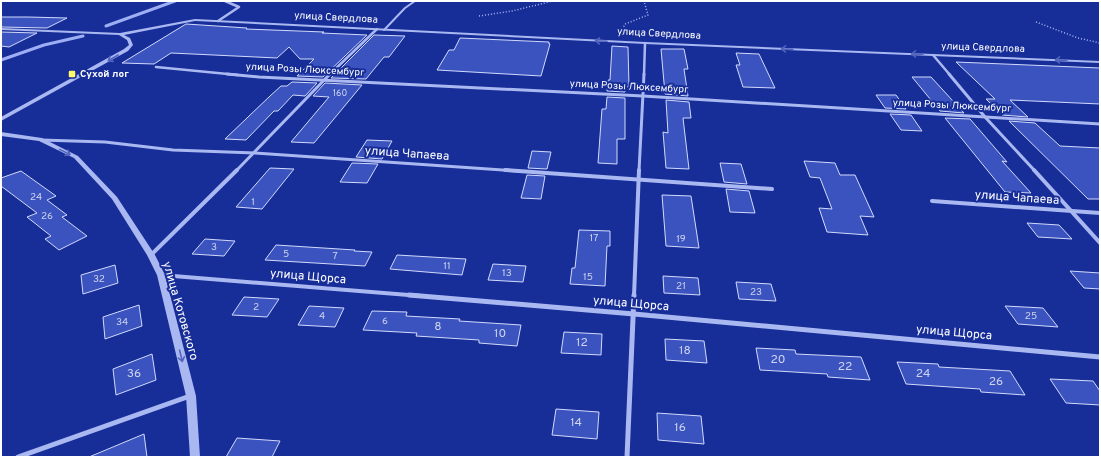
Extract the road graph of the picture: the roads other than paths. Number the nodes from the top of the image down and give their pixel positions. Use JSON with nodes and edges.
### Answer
{"nodes":[{"id":1,"x":225,"y":1,"type":"edge"},
{"id":2,"x":415,"y":1,"type":"edge"},
{"id":3,"x":218,"y":21,"type":"junction"},
{"id":4,"x":1,"y":29,"type":"edge"},
{"id":5,"x":377,"y":29,"type":"junction"},
{"id":6,"x":384,"y":30,"type":"junction"},
{"id":7,"x":120,"y":34,"type":"junction"},
{"id":8,"x":645,"y":43,"type":"junction"},
{"id":9,"x":933,"y":55,"type":"junction"},
{"id":10,"x":1100,"y":62,"type":"edge"},
{"id":11,"x":156,"y":67,"type":"dead end"},
{"id":12,"x":324,"y":80,"type":"junction"},
{"id":13,"x":643,"y":96,"type":"junction"},
{"id":14,"x":984,"y":117,"type":"junction"},
{"id":15,"x":1,"y":119,"type":"edge"},
{"id":16,"x":1100,"y":124,"type":"edge"},
{"id":17,"x":1,"y":134,"type":"edge"},
{"id":18,"x":40,"y":140,"type":"junction"},
{"id":19,"x":255,"y":153,"type":"junction"},
{"id":20,"x":639,"y":180,"type":"junction"},
{"id":21,"x":772,"y":189,"type":"dead end"},
{"id":22,"x":932,"y":202,"type":"dead end"},
{"id":23,"x":1072,"y":212,"type":"junction"},
{"id":24,"x":1100,"y":213,"type":"edge"},
{"id":25,"x":1100,"y":242,"type":"edge"},
{"id":26,"x":151,"y":255,"type":"junction"},
{"id":27,"x":161,"y":275,"type":"junction"},
{"id":28,"x":634,"y":314,"type":"junction"},
{"id":29,"x":1100,"y":357,"type":"edge"},
{"id":30,"x":191,"y":396,"type":"junction"},
{"id":31,"x":18,"y":457,"type":"edge"},
{"id":32,"x":195,"y":457,"type":"edge"},
{"id":33,"x":627,"y":457,"type":"edge"}],
"edges":[{"from":1,"to":3,"type":"street"},
{"from":2,"to":6,"type":"lane"},
{"from":3,"to":5,"type":"street","name":"улица Свердлова"},
{"from":3,"to":7,"type":"street","name":"улица Свердлова"},
{"from":4,"to":7,"type":"street"},
{"from":5,"to":6,"type":"street","name":"улица Свердлова"},
{"from":5,"to":12,"type":"street"},
{"from":8,"to":6,"type":"street","name":"улица Свердлова","one_way":true},
{"from":7,"to":15,"type":"street","one_way":true},
{"from":9,"to":8,"type":"street","name":"улица Свердлова","one_way":true},
{"from":8,"to":13,"type":"street"},
{"from":10,"to":9,"type":"street","name":"улица Свердлова","one_way":true},
{"from":9,"to":14,"type":"street"},
{"from":11,"to":12,"type":"street","name":"улица Розы Люксембург"},
{"from":12,"to":13,"type":"street","name":"улица Розы Люксембург"},
{"from":12,"to":19,"type":"street"},
{"from":13,"to":14,"type":"street","name":"улица Розы Люксембург"},
{"from":13,"to":20,"type":"street"},
{"from":14,"to":16,"type":"street","name":"улица Розы Люксембург"},
{"from":14,"to":23,"type":"street"},
{"from":17,"to":18,"type":"street","name":"улица Котовского"},
{"from":18,"to":19,"type":"street","name":"улица Чапаева"},
{"from":18,"to":26,"type":"street","name":"улица Котовского","one_way":true},
{"from":19,"to":20,"type":"street","name":"улица Чапаева"},
{"from":19,"to":26,"type":"street"},
{"from":20,"to":21,"type":"street","name":"улица Чапаева"},
{"from":20,"to":28,"type":"street"},
{"from":22,"to":23,"type":"street","name":"улица Чапаева"},
{"from":23,"to":24,"type":"street","name":"улица Чапаева"},
{"from":23,"to":25,"type":"street"},
{"from":26,"to":27,"type":"street","name":"улица Котовского"},
{"from":27,"to":28,"type":"street","name":"улица Щорса"},
{"from":27,"to":30,"type":"street","name":"улица Котовского","one_way":true},
{"from":28,"to":29,"type":"street","name":"улица Щорса"},
{"from":28,"to":33,"type":"street"},
{"from":30,"to":31,"type":"street"},
{"from":30,"to":32,"type":"street","name":"улица Котовского"}]}
